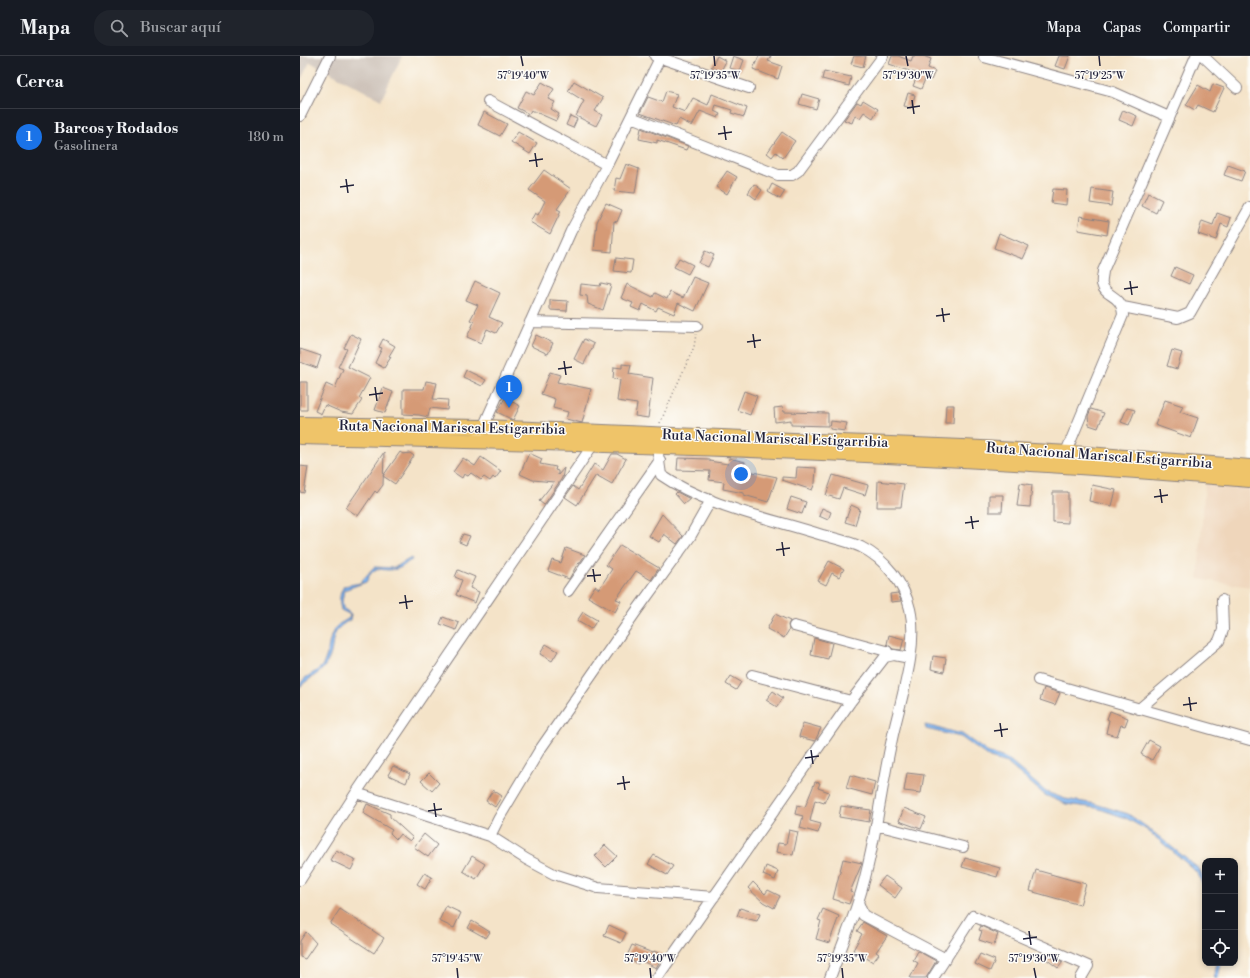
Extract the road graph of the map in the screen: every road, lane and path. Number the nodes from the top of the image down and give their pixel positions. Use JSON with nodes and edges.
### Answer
{"nodes":[{"id":1,"x":330,"y":56,"type":"edge"},
{"id":2,"x":883,"y":56,"type":"edge"},
{"id":3,"x":1196,"y":56,"type":"edge"},
{"id":4,"x":1203,"y":56,"type":"edge"},
{"id":5,"x":659,"y":57,"type":"edge"},
{"id":6,"x":984,"y":57,"type":"dead end"},
{"id":7,"x":749,"y":88,"type":"dead end"},
{"id":8,"x":1237,"y":88,"type":"dead end"},
{"id":9,"x":488,"y":102,"type":"dead end"},
{"id":10,"x":300,"y":116,"type":"edge"},
{"id":11,"x":631,"y":117,"type":"junction"},
{"id":12,"x":1169,"y":117,"type":"junction"},
{"id":13,"x":607,"y":165,"type":"junction"},
{"id":14,"x":1250,"y":207,"type":"edge"},
{"id":15,"x":1123,"y":307,"type":"junction"},
{"id":16,"x":530,"y":322,"type":"junction"},
{"id":17,"x":696,"y":326,"type":"joint"},
{"id":18,"x":300,"y":424,"type":"edge"},
{"id":19,"x":482,"y":427,"type":"junction"},
{"id":20,"x":300,"y":438,"type":"edge"},
{"id":21,"x":477,"y":441,"type":"junction"},
{"id":22,"x":592,"y":446,"type":"junction"},
{"id":23,"x":657,"y":447,"type":"junction"},
{"id":24,"x":1066,"y":452,"type":"junction"},
{"id":25,"x":1250,"y":468,"type":"edge"},
{"id":26,"x":1250,"y":480,"type":"edge"},
{"id":27,"x":711,"y":500,"type":"junction"},
{"id":28,"x":568,"y":591,"type":"dead end"},
{"id":29,"x":1222,"y":600,"type":"dead end"},
{"id":30,"x":794,"y":626,"type":"dead end"},
{"id":31,"x":889,"y":656,"type":"junction"},
{"id":32,"x":910,"y":658,"type":"junction"},
{"id":33,"x":752,"y":675,"type":"dead end"},
{"id":34,"x":1038,"y":680,"type":"dead end"},
{"id":35,"x":851,"y":701,"type":"junction"},
{"id":36,"x":1139,"y":709,"type":"junction"},
{"id":37,"x":1250,"y":740,"type":"edge"},
{"id":38,"x":356,"y":793,"type":"junction"},
{"id":39,"x":876,"y":825,"type":"junction"},
{"id":40,"x":490,"y":836,"type":"junction"},
{"id":41,"x":963,"y":846,"type":"dead end"},
{"id":42,"x":300,"y":880,"type":"edge"},
{"id":43,"x":714,"y":896,"type":"junction"},
{"id":44,"x":858,"y":902,"type":"junction"},
{"id":45,"x":946,"y":959,"type":"junction"},
{"id":46,"x":657,"y":978,"type":"edge"},
{"id":47,"x":830,"y":978,"type":"edge"},
{"id":48,"x":933,"y":978,"type":"edge"},
{"id":49,"x":1082,"y":978,"type":"edge"}],
"edges":[{"from":1,"to":10,"type":"street"},
{"from":2,"to":11,"type":"street"},
{"from":3,"to":12,"type":"street"},
{"from":4,"to":8,"type":"street"},
{"from":5,"to":7,"type":"street"},
{"from":5,"to":11,"type":"street"},
{"from":6,"to":12,"type":"street"},
{"from":9,"to":13,"type":"street"},
{"from":11,"to":13,"type":"street"},
{"from":12,"to":15,"type":"street"},
{"from":13,"to":16,"type":"street"},
{"from":14,"to":15,"type":"street"},
{"from":15,"to":24,"type":"street"},
{"from":16,"to":17,"type":"street"},
{"from":16,"to":19,"type":"street"},
{"from":17,"to":23,"type":"path"},
{"from":18,"to":19,"type":"highway","name":"Ruta Nacional Mariscal Estigarribia"},
{"from":19,"to":21,"type":"street"},
{"from":19,"to":23,"type":"highway","name":"Ruta Nacional Mariscal Estigarribia"},
{"from":20,"to":21,"type":"highway","name":"Ruta Nacional Mariscal Estigarribia"},
{"from":21,"to":22,"type":"highway","name":"Ruta Nacional Mariscal Estigarribia"},
{"from":22,"to":23,"type":"highway","name":"Ruta Nacional Mariscal Estigarribia"},
{"from":22,"to":38,"type":"street"},
{"from":23,"to":24,"type":"highway","name":"Ruta Nacional Mariscal Estigarribia"},
{"from":23,"to":26,"type":"highway","name":"Ruta Nacional Mariscal Estigarribia"},
{"from":23,"to":27,"type":"street"},
{"from":23,"to":28,"type":"street"},
{"from":24,"to":25,"type":"highway","name":"Ruta Nacional Mariscal Estigarribia"},
{"from":27,"to":32,"type":"street"},
{"from":27,"to":40,"type":"street"},
{"from":29,"to":36,"type":"street"},
{"from":30,"to":31,"type":"street"},
{"from":31,"to":32,"type":"street"},
{"from":31,"to":35,"type":"street"},
{"from":32,"to":39,"type":"street"},
{"from":33,"to":35,"type":"street"},
{"from":34,"to":36,"type":"street"},
{"from":35,"to":43,"type":"street"},
{"from":36,"to":37,"type":"street"},
{"from":38,"to":40,"type":"street"},
{"from":38,"to":42,"type":"street"},
{"from":39,"to":41,"type":"street"},
{"from":39,"to":44,"type":"street"},
{"from":40,"to":43,"type":"street"},
{"from":43,"to":46,"type":"street"},
{"from":44,"to":45,"type":"street"},
{"from":44,"to":47,"type":"street"},
{"from":45,"to":48,"type":"street"},
{"from":45,"to":49,"type":"street"}]}
